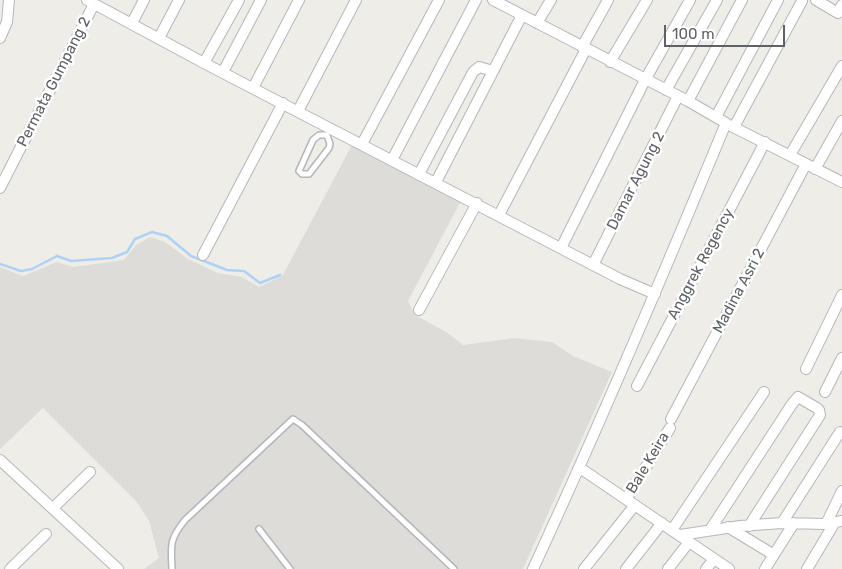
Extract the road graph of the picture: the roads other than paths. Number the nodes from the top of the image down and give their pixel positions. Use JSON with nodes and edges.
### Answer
{"nodes":[{"id":1,"x":8,"y":0,"type":"edge"},
{"id":2,"x":144,"y":0,"type":"edge"},
{"id":3,"x":179,"y":0,"type":"edge"},
{"id":4,"x":239,"y":0,"type":"edge"},
{"id":5,"x":261,"y":0,"type":"edge"},
{"id":6,"x":300,"y":0,"type":"edge"},
{"id":7,"x":356,"y":0,"type":"edge"},
{"id":8,"x":439,"y":0,"type":"edge"},
{"id":9,"x":476,"y":0,"type":"edge"},
{"id":10,"x":493,"y":0,"type":"edge"},
{"id":11,"x":551,"y":0,"type":"edge"},
{"id":12,"x":608,"y":0,"type":"edge"},
{"id":13,"x":647,"y":0,"type":"edge"},
{"id":14,"x":690,"y":0,"type":"edge"},
{"id":15,"x":717,"y":0,"type":"edge"},
{"id":16,"x":742,"y":0,"type":"edge"},
{"id":17,"x":778,"y":0,"type":"edge"},
{"id":18,"x":816,"y":0,"type":"edge"},
{"id":19,"x":802,"y":1,"type":"dead end"},
{"id":20,"x":94,"y":2,"type":"edge"},
{"id":21,"x":842,"y":5,"type":"edge"},
{"id":22,"x":522,"y":15,"type":"junction"},
{"id":23,"x":132,"y":23,"type":"junction"},
{"id":24,"x":537,"y":24,"type":"junction"},
{"id":25,"x":0,"y":38,"type":"edge"},
{"id":26,"x":158,"y":38,"type":"junction"},
{"id":27,"x":584,"y":48,"type":"junction"},
{"id":28,"x":610,"y":62,"type":"junction"},
{"id":29,"x":204,"y":63,"type":"junction"},
{"id":30,"x":842,"y":66,"type":"edge"},
{"id":31,"x":224,"y":72,"type":"junction"},
{"id":32,"x":493,"y":72,"type":"junction"},
{"id":33,"x":645,"y":80,"type":"junction"},
{"id":34,"x":253,"y":88,"type":"junction"},
{"id":35,"x":666,"y":90,"type":"junction"},
{"id":36,"x":683,"y":99,"type":"junction"},
{"id":37,"x":283,"y":104,"type":"junction"},
{"id":38,"x":298,"y":111,"type":"junction"},
{"id":39,"x":716,"y":117,"type":"junction"},
{"id":40,"x":842,"y":121,"type":"edge"},
{"id":41,"x":730,"y":125,"type":"junction"},
{"id":42,"x":329,"y":132,"type":"junction"},
{"id":43,"x":765,"y":142,"type":"junction"},
{"id":44,"x":362,"y":144,"type":"junction"},
{"id":45,"x":790,"y":155,"type":"junction"},
{"id":46,"x":392,"y":160,"type":"junction"},
{"id":47,"x":811,"y":166,"type":"junction"},
{"id":48,"x":419,"y":174,"type":"junction"},
{"id":49,"x":841,"y":178,"type":"edge"},
{"id":50,"x":436,"y":182,"type":"junction"},
{"id":51,"x":0,"y":188,"type":"edge"},
{"id":52,"x":477,"y":204,"type":"junction"},
{"id":53,"x":499,"y":215,"type":"junction"},
{"id":54,"x":561,"y":248,"type":"junction"},
{"id":55,"x":203,"y":255,"type":"dead end"},
{"id":56,"x":593,"y":265,"type":"junction"},
{"id":57,"x":655,"y":294,"type":"junction"},
{"id":58,"x":842,"y":295,"type":"edge"},
{"id":59,"x":419,"y":310,"type":"dead end"},
{"id":60,"x":842,"y":358,"type":"edge"},
{"id":61,"x":806,"y":369,"type":"dead end"},
{"id":62,"x":638,"y":386,"type":"dead end"},
{"id":63,"x":764,"y":392,"type":"dead end"},
{"id":64,"x":825,"y":392,"type":"dead end"},
{"id":65,"x":670,"y":423,"type":"joint"},
{"id":66,"x":840,"y":432,"type":"dead end"},
{"id":67,"x":0,"y":460,"type":"edge"},
{"id":68,"x":580,"y":468,"type":"junction"},
{"id":69,"x":90,"y":472,"type":"dead end"},
{"id":70,"x":842,"y":491,"type":"edge"},
{"id":71,"x":626,"y":499,"type":"junction"},
{"id":72,"x":635,"y":505,"type":"junction"},
{"id":73,"x":53,"y":508,"type":"junction"},
{"id":74,"x":834,"y":522,"type":"edge"},
{"id":75,"x":662,"y":523,"type":"junction"},
{"id":76,"x":782,"y":523,"type":"junction"},
{"id":77,"x":794,"y":523,"type":"junction"},
{"id":78,"x":750,"y":526,"type":"junction"},
{"id":79,"x":728,"y":527,"type":"junction"},
{"id":80,"x":258,"y":529,"type":"dead end"},
{"id":81,"x":710,"y":530,"type":"junction"},
{"id":82,"x":676,"y":533,"type":"junction"},
{"id":83,"x":46,"y":534,"type":"dead end"},
{"id":84,"x":689,"y":542,"type":"junction"},
{"id":85,"x":774,"y":555,"type":"junction"},
{"id":86,"x":714,"y":559,"type":"junction"},
{"id":87,"x":10,"y":569,"type":"edge"},
{"id":88,"x":118,"y":569,"type":"edge"},
{"id":89,"x":172,"y":569,"type":"edge"},
{"id":90,"x":290,"y":569,"type":"edge"},
{"id":91,"x":454,"y":569,"type":"edge"},
{"id":92,"x":533,"y":569,"type":"edge"},
{"id":93,"x":584,"y":569,"type":"edge"},
{"id":94,"x":626,"y":569,"type":"edge"},
{"id":95,"x":668,"y":569,"type":"edge"},
{"id":96,"x":706,"y":569,"type":"edge"},
{"id":97,"x":729,"y":569,"type":"edge"},
{"id":98,"x":765,"y":569,"type":"edge"},
{"id":99,"x":807,"y":569,"type":"edge"}],
"edges":[{"from":1,"to":25,"type":"street"},
{"from":2,"to":23,"type":"street"},
{"from":3,"to":26,"type":"street"},
{"from":4,"to":29,"type":"street"},
{"from":5,"to":31,"type":"street"},
{"from":6,"to":34,"type":"street"},
{"from":7,"to":38,"type":"street"},
{"from":8,"to":44,"type":"street"},
{"from":9,"to":46,"type":"street"},
{"from":10,"to":22,"type":"street"},
{"from":11,"to":24,"type":"street"},
{"from":12,"to":27,"type":"street"},
{"from":13,"to":28,"type":"street"},
{"from":14,"to":33,"type":"street"},
{"from":15,"to":35,"type":"street"},
{"from":16,"to":36,"type":"street","name":"Damar Agung 2"},
{"from":17,"to":39,"type":"street"},
{"from":18,"to":21,"type":"street"},
{"from":19,"to":41,"type":"street"},
{"from":20,"to":23,"type":"street"},
{"from":20,"to":51,"type":"street","name":"Permata Gumpang 2"},
{"from":22,"to":24,"type":"street"},
{"from":22,"to":32,"type":"street"},
{"from":23,"to":26,"type":"street"},
{"from":24,"to":27,"type":"street"},
{"from":26,"to":29,"type":"street"},
{"from":27,"to":28,"type":"street"},
{"from":27,"to":53,"type":"street"},
{"from":28,"to":33,"type":"street"},
{"from":29,"to":31,"type":"street"},
{"from":30,"to":45,"type":"street"},
{"from":31,"to":34,"type":"street"},
{"from":32,"to":48,"type":"street"},
{"from":32,"to":50,"type":"street"},
{"from":33,"to":35,"type":"street"},
{"from":33,"to":54,"type":"street"},
{"from":34,"to":37,"type":"street"},
{"from":35,"to":36,"type":"street"},
{"from":36,"to":39,"type":"street"},
{"from":36,"to":56,"type":"street","name":"Damar Agung 2"},
{"from":37,"to":38,"type":"street"},
{"from":37,"to":55,"type":"street"},
{"from":38,"to":42,"type":"street"},
{"from":39,"to":41,"type":"street"},
{"from":40,"to":47,"type":"street","name":"Madina Asri 2"},
{"from":41,"to":43,"type":"street"},
{"from":41,"to":57,"type":"street"},
{"from":42,"to":42,"type":"lane"},
{"from":42,"to":44,"type":"street"},
{"from":43,"to":45,"type":"street"},
{"from":43,"to":62,"type":"street","name":"Anggrek Regency"},
{"from":44,"to":46,"type":"street"},
{"from":45,"to":47,"type":"street"},
{"from":46,"to":48,"type":"street"},
{"from":47,"to":49,"type":"street"},
{"from":47,"to":65,"type":"street","name":"Madina Asri 2"},
{"from":48,"to":50,"type":"street"},
{"from":50,"to":52,"type":"street"},
{"from":52,"to":53,"type":"street"},
{"from":52,"to":59,"type":"street"},
{"from":53,"to":54,"type":"street"},
{"from":54,"to":56,"type":"street"},
{"from":56,"to":57,"type":"street"},
{"from":57,"to":68,"type":"street"},
{"from":58,"to":61,"type":"street"},
{"from":60,"to":64,"type":"street"},
{"from":63,"to":82,"type":"street"},
{"from":65,"to":71,"type":"street","name":"Bale Keira"},
{"from":66,"to":76,"type":"street"},
{"from":67,"to":73,"type":"street"},
{"from":68,"to":71,"type":"street"},
{"from":68,"to":92,"type":"street"},
{"from":69,"to":73,"type":"street"},
{"from":70,"to":74,"type":"street"},
{"from":71,"to":72,"type":"street"},
{"from":72,"to":75,"type":"street"},
{"from":72,"to":93,"type":"street"},
{"from":73,"to":88,"type":"street"},
{"from":74,"to":77,"type":"street"},
{"from":74,"to":99,"type":"street"},
{"from":75,"to":82,"type":"street"},
{"from":75,"to":94,"type":"street"},
{"from":76,"to":77,"type":"street"},
{"from":76,"to":78,"type":"street"},
{"from":77,"to":85,"type":"street"},
{"from":78,"to":79,"type":"street"},
{"from":78,"to":81,"type":"street"},
{"from":79,"to":81,"type":"street"},
{"from":79,"to":85,"type":"street"},
{"from":80,"to":90,"type":"lane"},
{"from":81,"to":82,"type":"street"},
{"from":82,"to":84,"type":"street"},
{"from":83,"to":87,"type":"street"},
{"from":84,"to":86,"type":"street"},
{"from":84,"to":95,"type":"street"},
{"from":85,"to":98,"type":"street"},
{"from":86,"to":96,"type":"street"},
{"from":86,"to":97,"type":"street"},
{"from":89,"to":91,"type":"lane"}]}
